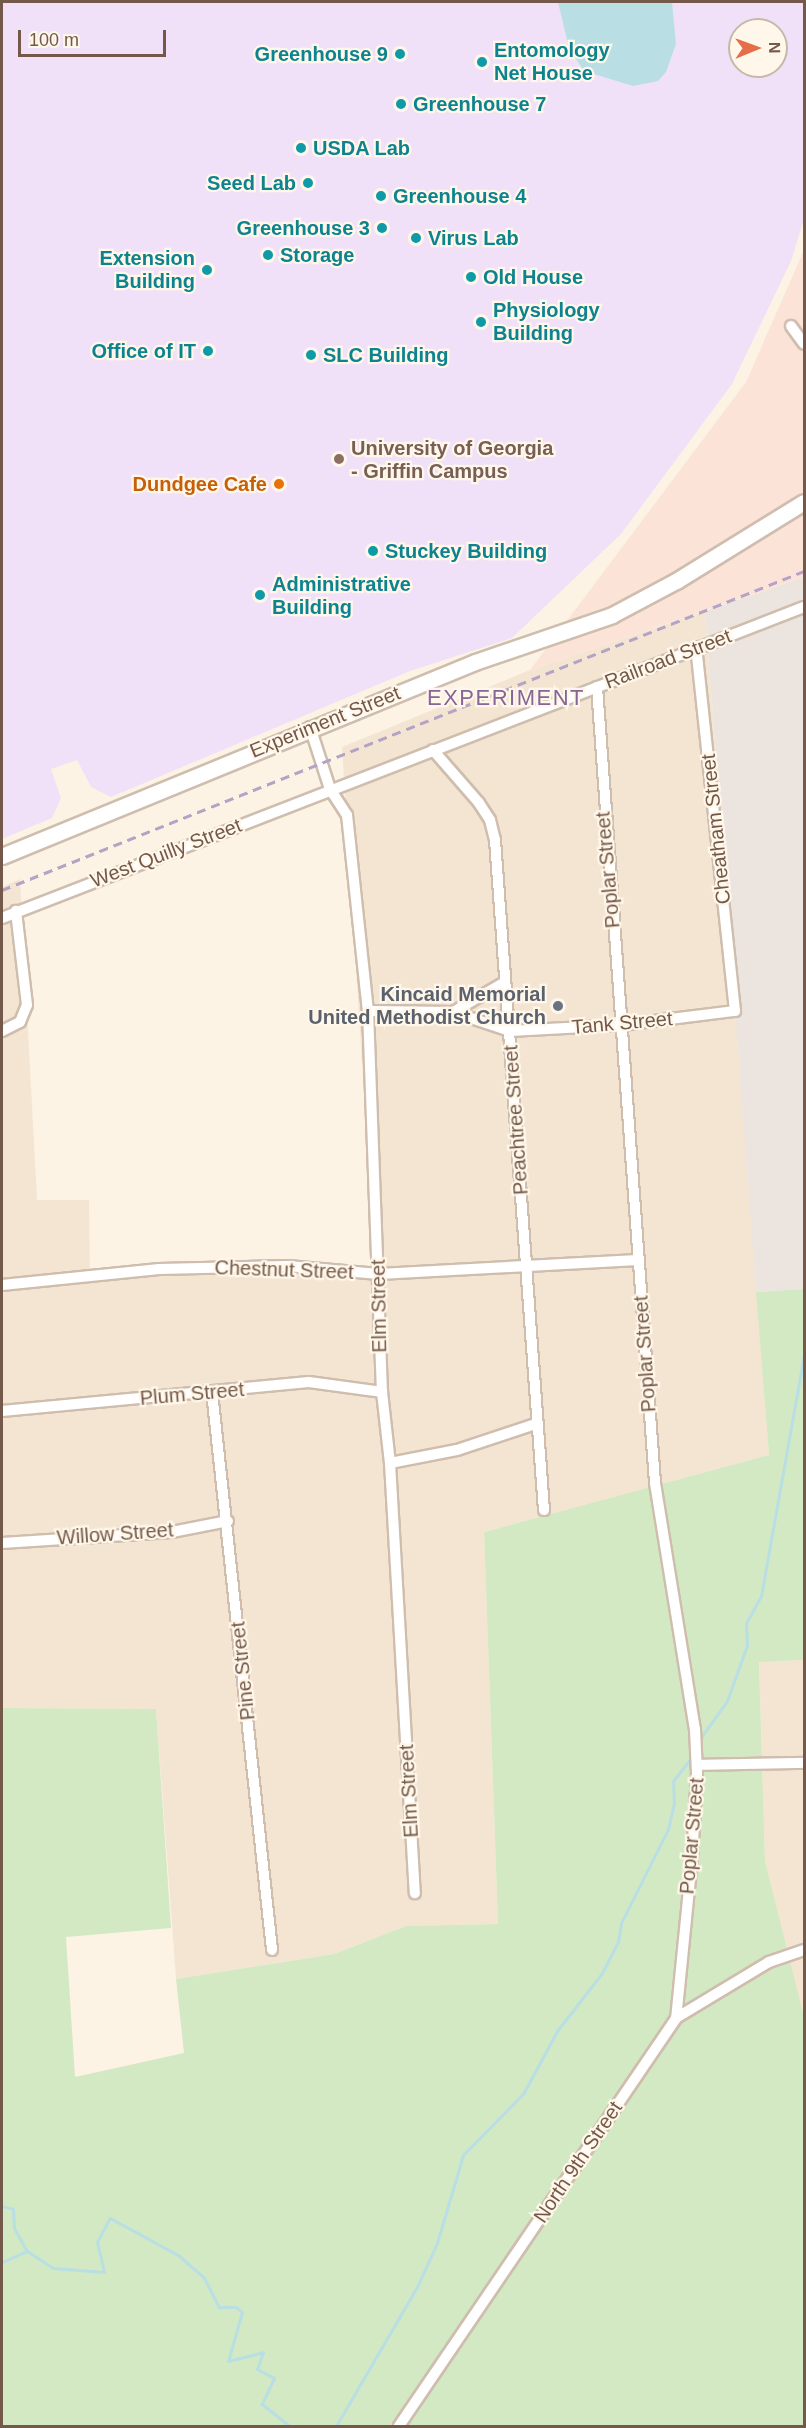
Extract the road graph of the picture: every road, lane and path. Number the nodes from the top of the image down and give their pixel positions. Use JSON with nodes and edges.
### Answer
{"nodes":[{"id":1,"x":791,"y":326,"type":"dead end"},
{"id":2,"x":803,"y":339,"type":"edge"},
{"id":3,"x":804,"y":502,"type":"edge"},
{"id":4,"x":804,"y":607,"type":"edge"},
{"id":5,"x":696,"y":647,"type":"junction"},
{"id":6,"x":597,"y":687,"type":"junction"},
{"id":7,"x":310,"y":728,"type":"junction"},
{"id":8,"x":433,"y":750,"type":"junction"},
{"id":9,"x":331,"y":791,"type":"junction"},
{"id":10,"x":2,"y":856,"type":"edge"},
{"id":11,"x":16,"y":911,"type":"junction"},
{"id":12,"x":2,"y":918,"type":"edge"},
{"id":13,"x":505,"y":982,"type":"junction"},
{"id":14,"x":368,"y":1011,"type":"junction"},
{"id":15,"x":735,"y":1011,"type":"joint"},
{"id":16,"x":453,"y":1012,"type":"junction"},
{"id":17,"x":622,"y":1025,"type":"junction"},
{"id":18,"x":2,"y":1031,"type":"edge"},
{"id":19,"x":510,"y":1031,"type":"junction"},
{"id":20,"x":638,"y":1260,"type":"junction"},
{"id":21,"x":528,"y":1268,"type":"junction"},
{"id":22,"x":379,"y":1274,"type":"junction"},
{"id":23,"x":2,"y":1285,"type":"edge"},
{"id":24,"x":212,"y":1392,"type":"junction"},
{"id":25,"x":382,"y":1392,"type":"junction"},
{"id":26,"x":2,"y":1412,"type":"edge"},
{"id":27,"x":538,"y":1423,"type":"junction"},
{"id":28,"x":390,"y":1463,"type":"junction"},
{"id":29,"x":544,"y":1510,"type":"dead end"},
{"id":30,"x":228,"y":1521,"type":"junction"},
{"id":31,"x":2,"y":1543,"type":"edge"},
{"id":32,"x":804,"y":1762,"type":"edge"},
{"id":33,"x":697,"y":1765,"type":"junction"},
{"id":34,"x":415,"y":1893,"type":"dead end"},
{"id":35,"x":272,"y":1950,"type":"dead end"},
{"id":36,"x":804,"y":1950,"type":"edge"},
{"id":37,"x":676,"y":2019,"type":"junction"},
{"id":38,"x":399,"y":2427,"type":"edge"}],
"edges":[{"from":1,"to":2,"type":"street"},
{"from":3,"to":7,"type":"main road","name":"Experiment Street"},
{"from":4,"to":5,"type":"street","name":"Railroad Street"},
{"from":5,"to":6,"type":"street","name":"Railroad Street"},
{"from":5,"to":15,"type":"street","name":"Cheatham Street"},
{"from":6,"to":8,"type":"street","name":"Railroad Street"},
{"from":6,"to":17,"type":"street","name":"Poplar Street"},
{"from":7,"to":9,"type":"street","name":"Elm Street"},
{"from":7,"to":10,"type":"main road","name":"Experiment Street"},
{"from":8,"to":9,"type":"street","name":"Railroad Street"},
{"from":8,"to":13,"type":"street","name":"Peachtree Street"},
{"from":9,"to":11,"type":"street","name":"West Quilly Street"},
{"from":9,"to":14,"type":"street","name":"Elm Street"},
{"from":11,"to":12,"type":"street","name":"West Quilly Street"},
{"from":11,"to":18,"type":"street"},
{"from":13,"to":16,"type":"street"},
{"from":13,"to":19,"type":"street","name":"Peachtree Street"},
{"from":14,"to":16,"type":"street","name":"Tank Street"},
{"from":14,"to":22,"type":"street","name":"Elm Street"},
{"from":15,"to":17,"type":"street","name":"Tank Street"},
{"from":16,"to":19,"type":"street","name":"Tank Street"},
{"from":17,"to":19,"type":"street","name":"Tank Street"},
{"from":17,"to":20,"type":"street","name":"Poplar Street"},
{"from":19,"to":21,"type":"street","name":"Peachtree Street"},
{"from":20,"to":21,"type":"street","name":"Chestnut Street"},
{"from":20,"to":33,"type":"street","name":"Poplar Street"},
{"from":21,"to":22,"type":"street","name":"Chestnut Street"},
{"from":21,"to":27,"type":"street","name":"Peachtree Street"},
{"from":22,"to":23,"type":"street","name":"Chestnut Street"},
{"from":22,"to":25,"type":"street","name":"Elm Street"},
{"from":24,"to":25,"type":"street","name":"Plum Street"},
{"from":24,"to":26,"type":"street","name":"Plum Street"},
{"from":24,"to":30,"type":"street","name":"Pine Street"},
{"from":25,"to":28,"type":"street","name":"Elm Street"},
{"from":27,"to":28,"type":"street"},
{"from":27,"to":29,"type":"street","name":"Peachtree Street"},
{"from":28,"to":34,"type":"street","name":"Elm Street"},
{"from":30,"to":31,"type":"street","name":"Willow Street"},
{"from":30,"to":35,"type":"street","name":"Pine Street"},
{"from":32,"to":33,"type":"street"},
{"from":33,"to":37,"type":"street","name":"Poplar Street"},
{"from":36,"to":37,"type":"street","name":"North 9th Street"},
{"from":37,"to":38,"type":"street","name":"North 9th Street"}]}
